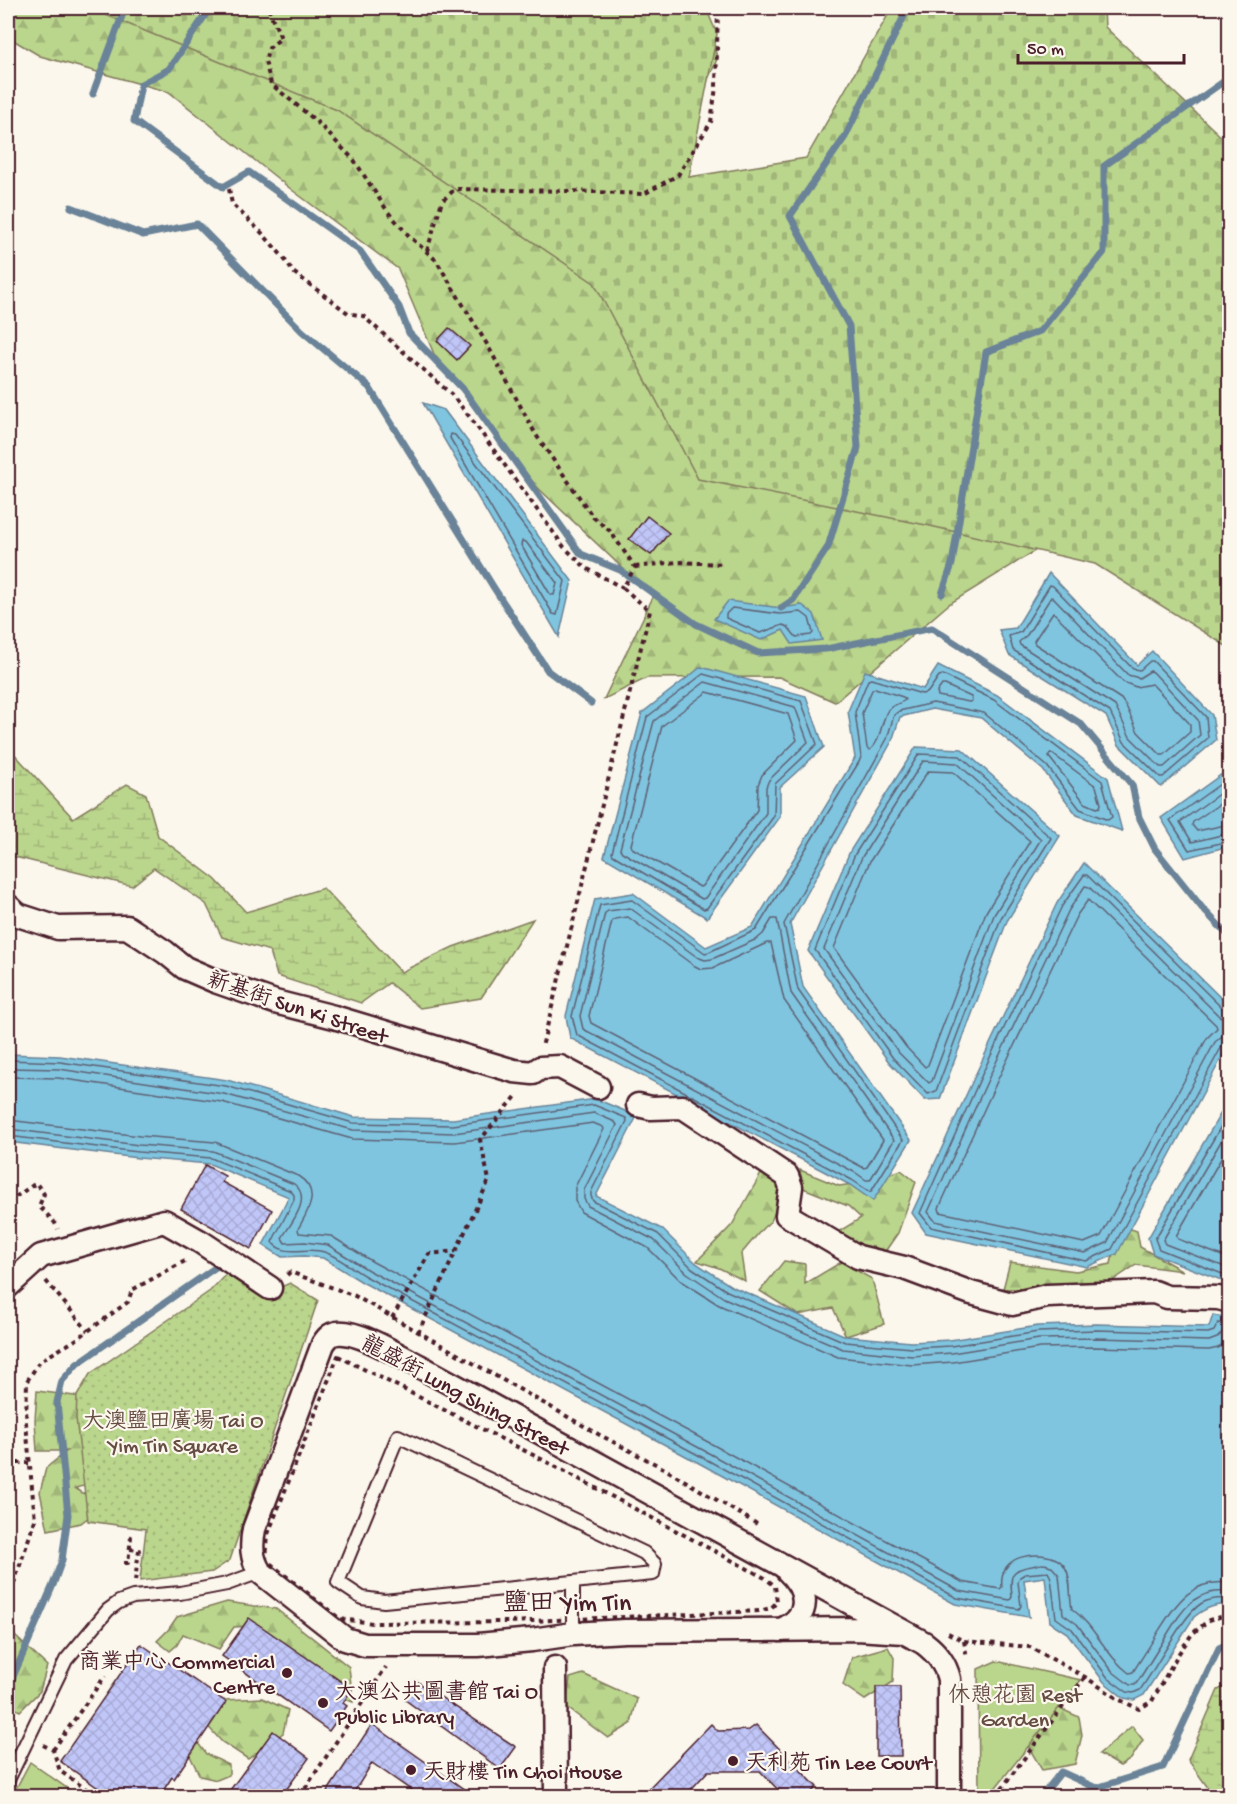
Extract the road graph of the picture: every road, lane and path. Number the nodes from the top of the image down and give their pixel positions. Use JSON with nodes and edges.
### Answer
{"nodes":[{"id":1,"x":268,"y":8,"type":"edge"},
{"id":2,"x":718,"y":8,"type":"edge"},
{"id":3,"x":228,"y":189,"type":"dead end"},
{"id":4,"x":427,"y":251,"type":"junction"},
{"id":5,"x":724,"y":564,"type":"dead end"},
{"id":6,"x":635,"y":568,"type":"junction"},
{"id":7,"x":624,"y":587,"type":"junction"},
{"id":8,"x":8,"y":906,"type":"edge"},
{"id":9,"x":540,"y":1068,"type":"junction"},
{"id":10,"x":598,"y":1086,"type":"dead end"},
{"id":11,"x":638,"y":1105,"type":"dead end"},
{"id":12,"x":8,"y":1202,"type":"edge"},
{"id":13,"x":209,"y":1247,"type":"junction"},
{"id":14,"x":67,"y":1248,"type":"junction"},
{"id":15,"x":456,"y":1251,"type":"junction"},
{"id":16,"x":32,"y":1264,"type":"junction"},
{"id":17,"x":8,"y":1286,"type":"edge"},
{"id":18,"x":270,"y":1288,"type":"joint"},
{"id":19,"x":1230,"y":1300,"type":"edge"},
{"id":20,"x":392,"y":1318,"type":"junction"},
{"id":21,"x":88,"y":1331,"type":"junction"},
{"id":22,"x":418,"y":1332,"type":"junction"},
{"id":23,"x":8,"y":1463,"type":"edge"},
{"id":24,"x":29,"y":1463,"type":"junction"},
{"id":25,"x":765,"y":1528,"type":"dead end"},
{"id":26,"x":128,"y":1536,"type":"dead end"},
{"id":27,"x":130,"y":1549,"type":"junction"},
{"id":28,"x":124,"y":1563,"type":"dead end"},
{"id":29,"x":781,"y":1565,"type":"junction"},
{"id":30,"x":260,"y":1572,"type":"junction"},
{"id":31,"x":573,"y":1582,"type":"junction"},
{"id":32,"x":133,"y":1597,"type":"junction"},
{"id":33,"x":8,"y":1601,"type":"edge"},
{"id":34,"x":1230,"y":1614,"type":"edge"},
{"id":35,"x":573,"y":1626,"type":"junction"},
{"id":36,"x":781,"y":1630,"type":"junction"},
{"id":37,"x":944,"y":1630,"type":"dead end"},
{"id":38,"x":904,"y":1632,"type":"junction"},
{"id":39,"x":392,"y":1659,"type":"dead end"},
{"id":40,"x":555,"y":1668,"type":"dead end"},
{"id":41,"x":105,"y":1676,"type":"dead end"},
{"id":42,"x":1084,"y":1677,"type":"junction"},
{"id":43,"x":30,"y":1738,"type":"junction"},
{"id":44,"x":53,"y":1750,"type":"junction"},
{"id":45,"x":8,"y":1780,"type":"edge"},
{"id":46,"x":96,"y":1797,"type":"edge"},
{"id":47,"x":300,"y":1797,"type":"edge"},
{"id":48,"x":556,"y":1797,"type":"edge"},
{"id":49,"x":949,"y":1797,"type":"edge"},
{"id":50,"x":996,"y":1797,"type":"edge"}],
"edges":[{"from":1,"to":4,"type":"path"},
{"from":2,"to":4,"type":"path"},
{"from":3,"to":7,"type":"path"},
{"from":4,"to":6,"type":"path"},
{"from":5,"to":6,"type":"path"},
{"from":6,"to":7,"type":"path"},
{"from":7,"to":9,"type":"path"},
{"from":8,"to":9,"type":"street","name":"新基街 Sun Ki Street"},
{"from":9,"to":10,"type":"street","name":"新基街 Sun Ki Street"},
{"from":9,"to":15,"type":"path"},
{"from":11,"to":19,"type":"street"},
{"from":12,"to":14,"type":"path"},
{"from":13,"to":14,"type":"street"},
{"from":13,"to":18,"type":"street"},
{"from":13,"to":21,"type":"path"},
{"from":14,"to":16,"type":"street"},
{"from":15,"to":20,"type":"path"},
{"from":15,"to":22,"type":"path"},
{"from":16,"to":17,"type":"street"},
{"from":16,"to":21,"type":"path"},
{"from":18,"to":20,"type":"path"},
{"from":20,"to":22,"type":"path"},
{"from":21,"to":24,"type":"path"},
{"from":22,"to":25,"type":"path"},
{"from":23,"to":24,"type":"path"},
{"from":24,"to":33,"type":"path"},
{"from":26,"to":27,"type":"path"},
{"from":27,"to":28,"type":"path"},
{"from":27,"to":32,"type":"path"},
{"from":29,"to":30,"type":"street","name":"龍盛街 Lung Shing Street"},
{"from":29,"to":36,"type":"street"},
{"from":29,"to":38,"type":"street","name":"龍盛街 Lung Shing Street"},
{"from":30,"to":32,"type":"lane"},
{"from":30,"to":35,"type":"street","name":"龍盛街 Lung Shing Street"},
{"from":31,"to":31,"type":"lane"},
{"from":31,"to":35,"type":"lane"},
{"from":32,"to":43,"type":"lane"},
{"from":34,"to":42,"type":"path"},
{"from":35,"to":35,"type":"path"},
{"from":35,"to":36,"type":"street","name":"龍盛街 Lung Shing Street"},
{"from":36,"to":38,"type":"street","name":"龍盛街 Lung Shing Street"},
{"from":37,"to":42,"type":"path"},
{"from":38,"to":49,"type":"street","name":"龍盛街 Lung Shing Street"},
{"from":39,"to":47,"type":"path"},
{"from":40,"to":48,"type":"street"},
{"from":41,"to":44,"type":"path"},
{"from":42,"to":50,"type":"path"},
{"from":43,"to":44,"type":"path"},
{"from":43,"to":45,"type":"lane"},
{"from":44,"to":46,"type":"path"}]}
